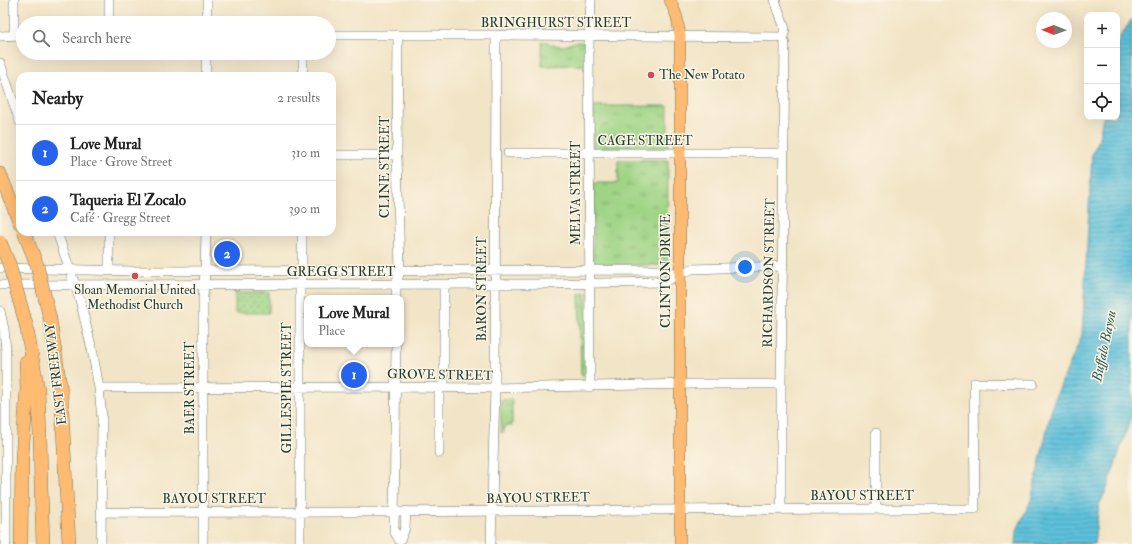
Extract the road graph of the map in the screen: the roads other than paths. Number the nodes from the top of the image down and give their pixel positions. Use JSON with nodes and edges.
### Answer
{"nodes":[{"id":1,"x":14,"y":0,"type":"edge"},
{"id":2,"x":109,"y":0,"type":"edge"},
{"id":3,"x":207,"y":0,"type":"edge"},
{"id":4,"x":591,"y":0,"type":"edge"},
{"id":5,"x":670,"y":0,"type":"edge"},
{"id":6,"x":775,"y":0,"type":"edge"},
{"id":7,"x":16,"y":16,"type":"edge"},
{"id":8,"x":109,"y":16,"type":"edge"},
{"id":9,"x":207,"y":16,"type":"edge"},
{"id":10,"x":16,"y":35,"type":"edge"},
{"id":11,"x":336,"y":35,"type":"edge"},
{"id":12,"x":496,"y":35,"type":"junction"},
{"id":13,"x":0,"y":36,"type":"edge"},
{"id":14,"x":398,"y":36,"type":"junction"},
{"id":15,"x":589,"y":36,"type":"junction"},
{"id":16,"x":680,"y":36,"type":"junction"},
{"id":17,"x":783,"y":37,"type":"junction"},
{"id":18,"x":206,"y":60,"type":"edge"},
{"id":19,"x":303,"y":60,"type":"edge"},
{"id":20,"x":0,"y":63,"type":"edge"},
{"id":21,"x":206,"y":72,"type":"edge"},
{"id":22,"x":303,"y":72,"type":"edge"},
{"id":23,"x":16,"y":110,"type":"edge"},
{"id":24,"x":508,"y":153,"type":"dead end"},
{"id":25,"x":783,"y":153,"type":"junction"},
{"id":26,"x":589,"y":154,"type":"junction"},
{"id":27,"x":680,"y":154,"type":"junction"},
{"id":28,"x":336,"y":155,"type":"edge"},
{"id":29,"x":397,"y":155,"type":"junction"},
{"id":30,"x":3,"y":179,"type":"edge"},
{"id":31,"x":16,"y":212,"type":"edge"},
{"id":32,"x":25,"y":236,"type":"edge"},
{"id":33,"x":58,"y":236,"type":"edge"},
{"id":34,"x":109,"y":236,"type":"edge"},
{"id":35,"x":206,"y":236,"type":"edge"},
{"id":36,"x":302,"y":236,"type":"edge"},
{"id":37,"x":0,"y":242,"type":"edge"},
{"id":38,"x":783,"y":266,"type":"junction"},
{"id":39,"x":0,"y":268,"type":"edge"},
{"id":40,"x":70,"y":269,"type":"junction"},
{"id":41,"x":109,"y":270,"type":"junction"},
{"id":42,"x":400,"y":270,"type":"junction"},
{"id":43,"x":495,"y":270,"type":"junction"},
{"id":44,"x":589,"y":270,"type":"junction"},
{"id":45,"x":205,"y":271,"type":"junction"},
{"id":46,"x":302,"y":271,"type":"junction"},
{"id":47,"x":680,"y":274,"type":"junction"},
{"id":48,"x":589,"y":283,"type":"junction"},
{"id":49,"x":396,"y":284,"type":"junction"},
{"id":50,"x":444,"y":284,"type":"junction"},
{"id":51,"x":495,"y":284,"type":"junction"},
{"id":52,"x":0,"y":285,"type":"edge"},
{"id":53,"x":203,"y":285,"type":"junction"},
{"id":54,"x":300,"y":285,"type":"junction"},
{"id":55,"x":74,"y":286,"type":"junction"},
{"id":56,"x":396,"y":295,"type":"edge"},
{"id":57,"x":0,"y":311,"type":"edge"},
{"id":58,"x":396,"y":347,"type":"edge"},
{"id":59,"x":781,"y":384,"type":"junction"},
{"id":60,"x":1033,"y":384,"type":"dead end"},
{"id":61,"x":679,"y":385,"type":"junction"},
{"id":62,"x":396,"y":387,"type":"junction"},
{"id":63,"x":442,"y":387,"type":"junction"},
{"id":64,"x":590,"y":387,"type":"junction"},
{"id":65,"x":99,"y":388,"type":"junction"},
{"id":66,"x":202,"y":388,"type":"junction"},
{"id":67,"x":299,"y":388,"type":"junction"},
{"id":68,"x":495,"y":388,"type":"junction"},
{"id":69,"x":32,"y":389,"type":"junction"},
{"id":70,"x":876,"y":433,"type":"dead end"},
{"id":71,"x":438,"y":452,"type":"dead end"},
{"id":72,"x":66,"y":495,"type":"junction"},
{"id":73,"x":876,"y":508,"type":"junction"},
{"id":74,"x":781,"y":509,"type":"junction"},
{"id":75,"x":680,"y":510,"type":"junction"},
{"id":76,"x":395,"y":511,"type":"junction"},
{"id":77,"x":406,"y":511,"type":"junction"},
{"id":78,"x":102,"y":512,"type":"junction"},
{"id":79,"x":300,"y":512,"type":"junction"},
{"id":80,"x":491,"y":512,"type":"junction"},
{"id":81,"x":202,"y":513,"type":"junction"},
{"id":82,"x":400,"y":542,"type":"edge"},
{"id":83,"x":6,"y":544,"type":"edge"},
{"id":84,"x":21,"y":544,"type":"edge"},
{"id":85,"x":43,"y":544,"type":"edge"},
{"id":86,"x":64,"y":544,"type":"edge"},
{"id":87,"x":69,"y":544,"type":"edge"},
{"id":88,"x":101,"y":544,"type":"edge"},
{"id":89,"x":202,"y":544,"type":"edge"},
{"id":90,"x":300,"y":544,"type":"edge"},
{"id":91,"x":491,"y":544,"type":"edge"},
{"id":92,"x":680,"y":544,"type":"edge"}],
"edges":[{"from":1,"to":7,"type":"street"},
{"from":2,"to":8,"type":"street"},
{"from":3,"to":9,"type":"street"},
{"from":4,"to":15,"type":"street","name":"MELVA STREET"},
{"from":5,"to":16,"type":"main road","name":"CLINTON DRIVE"},
{"from":6,"to":17,"type":"street","name":"RICHARDSON STREET"},
{"from":10,"to":13,"type":"street"},
{"from":11,"to":14,"type":"street","name":"BRINGHURST STREET"},
{"from":12,"to":14,"type":"street","name":"BRINGHURST STREET"},
{"from":12,"to":15,"type":"street","name":"BRINGHURST STREET"},
{"from":12,"to":43,"type":"street","name":"BARON STREET"},
{"from":14,"to":29,"type":"street","name":"CLINE STREET"},
{"from":15,"to":16,"type":"street","name":"BRINGHURST STREET"},
{"from":15,"to":26,"type":"street","name":"MELVA STREET"},
{"from":16,"to":17,"type":"street","name":"BRINGHURST STREET"},
{"from":16,"to":27,"type":"main road","name":"CLINTON DRIVE"},
{"from":17,"to":25,"type":"street","name":"RICHARDSON STREET"},
{"from":18,"to":21,"type":"street"},
{"from":19,"to":22,"type":"street"},
{"from":20,"to":23,"type":"street"},
{"from":24,"to":26,"type":"street","name":"CAGE STREET"},
{"from":25,"to":27,"type":"street","name":"CAGE STREET"},
{"from":25,"to":38,"type":"street","name":"RICHARDSON STREET"},
{"from":26,"to":27,"type":"street","name":"CAGE STREET"},
{"from":26,"to":44,"type":"street","name":"MELVA STREET"},
{"from":27,"to":47,"type":"main road","name":"CLINTON DRIVE"},
{"from":28,"to":29,"type":"street"},
{"from":29,"to":42,"type":"street","name":"CLINE STREET"},
{"from":30,"to":31,"type":"highway"},
{"from":32,"to":72,"type":"highway","name":"EAST FREEWAY","bridge":true},
{"from":33,"to":40,"type":"street"},
{"from":34,"to":41,"type":"street"},
{"from":35,"to":45,"type":"street","name":"BAER STREET"},
{"from":36,"to":46,"type":"street","name":"GILLESPIE STREET"},
{"from":37,"to":69,"type":"highway","name":"EAST FREEWAY","bridge":true},
{"from":38,"to":47,"type":"street","name":"GREGG STREET"},
{"from":38,"to":59,"type":"street","name":"RICHARDSON STREET"},
{"from":39,"to":40,"type":"street","name":"GREGG STREET"},
{"from":40,"to":41,"type":"street","name":"GREGG STREET"},
{"from":40,"to":55,"type":"street"},
{"from":41,"to":45,"type":"street","name":"GREGG STREET"},
{"from":42,"to":43,"type":"street","name":"GREGG STREET"},
{"from":42,"to":46,"type":"street","name":"GREGG STREET"},
{"from":42,"to":49,"type":"street","name":"CLINE STREET"},
{"from":43,"to":44,"type":"street","name":"GREGG STREET"},
{"from":43,"to":51,"type":"street","name":"BARON STREET"},
{"from":44,"to":47,"type":"street","name":"GREGG STREET"},
{"from":44,"to":48,"type":"street","name":"MELVA STREET"},
{"from":45,"to":46,"type":"street","name":"GREGG STREET"},
{"from":45,"to":53,"type":"street","name":"BAER STREET"},
{"from":46,"to":54,"type":"street","name":"GILLESPIE STREET"},
{"from":47,"to":48,"type":"street","name":"GREGG STREET"},
{"from":47,"to":61,"type":"main road","name":"CLINTON DRIVE"},
{"from":48,"to":51,"type":"street","name":"GREGG STREET"},
{"from":48,"to":64,"type":"street","name":"MELVA STREET"},
{"from":49,"to":50,"type":"street","name":"GREGG STREET"},
{"from":49,"to":54,"type":"street","name":"GREGG STREET"},
{"from":49,"to":56,"type":"street","name":"CLINE STREET"},
{"from":50,"to":51,"type":"street","name":"GREGG STREET"},
{"from":50,"to":63,"type":"street"},
{"from":51,"to":68,"type":"street","name":"BARON STREET"},
{"from":52,"to":55,"type":"street","name":"GREGG STREET"},
{"from":53,"to":54,"type":"street","name":"GREGG STREET"},
{"from":53,"to":55,"type":"street","name":"GREGG STREET"},
{"from":53,"to":66,"type":"street","name":"BAER STREET"},
{"from":54,"to":67,"type":"street","name":"GILLESPIE STREET"},
{"from":55,"to":65,"type":"street"},
{"from":57,"to":83,"type":"street"},
{"from":58,"to":62,"type":"street"},
{"from":59,"to":61,"type":"street","name":"GROVE STREET"},
{"from":59,"to":74,"type":"street","name":"RICHARDSON STREET"},
{"from":60,"to":73,"type":"street","name":"BAYOU STREET"},
{"from":61,"to":64,"type":"street","name":"GROVE STREET"},
{"from":61,"to":75,"type":"main road","name":"CLINTON DRIVE"},
{"from":62,"to":63,"type":"street","name":"GROVE STREET"},
{"from":62,"to":67,"type":"street","name":"GROVE STREET"},
{"from":62,"to":76,"type":"street"},
{"from":63,"to":68,"type":"street","name":"GROVE STREET"},
{"from":63,"to":71,"type":"street"},
{"from":64,"to":68,"type":"street","name":"GROVE STREET"},
{"from":65,"to":66,"type":"street","name":"GROVE STREET"},
{"from":65,"to":78,"type":"street"},
{"from":66,"to":67,"type":"street","name":"GROVE STREET"},
{"from":66,"to":81,"type":"street","name":"BAER STREET"},
{"from":67,"to":79,"type":"street","name":"GILLESPIE STREET"},
{"from":68,"to":80,"type":"street","name":"BARON STREET"},
{"from":69,"to":84,"type":"highway"},
{"from":69,"to":85,"type":"highway","name":"EAST FREEWAY"},
{"from":70,"to":73,"type":"street"},
{"from":72,"to":86,"type":"highway"},
{"from":72,"to":87,"type":"highway","name":"EAST FREEWAY"},
{"from":73,"to":74,"type":"street","name":"BAYOU STREET"},
{"from":74,"to":75,"type":"street","name":"BAYOU STREET"},
{"from":75,"to":80,"type":"street","name":"BAYOU STREET"},
{"from":75,"to":92,"type":"main road","name":"CLINTON DRIVE"},
{"from":76,"to":77,"type":"street","name":"BAYOU STREET"},
{"from":76,"to":79,"type":"street","name":"BAYOU STREET"},
{"from":76,"to":82,"type":"street"},
{"from":77,"to":80,"type":"street","name":"BAYOU STREET"},
{"from":77,"to":82,"type":"street"},
{"from":78,"to":81,"type":"street","name":"BAYOU STREET"},
{"from":78,"to":88,"type":"street"},
{"from":79,"to":81,"type":"street","name":"BAYOU STREET"},
{"from":79,"to":90,"type":"street","name":"GILLESPIE STREET"},
{"from":80,"to":91,"type":"street","name":"BARON STREET"},
{"from":81,"to":89,"type":"street","name":"BAER STREET"}]}
